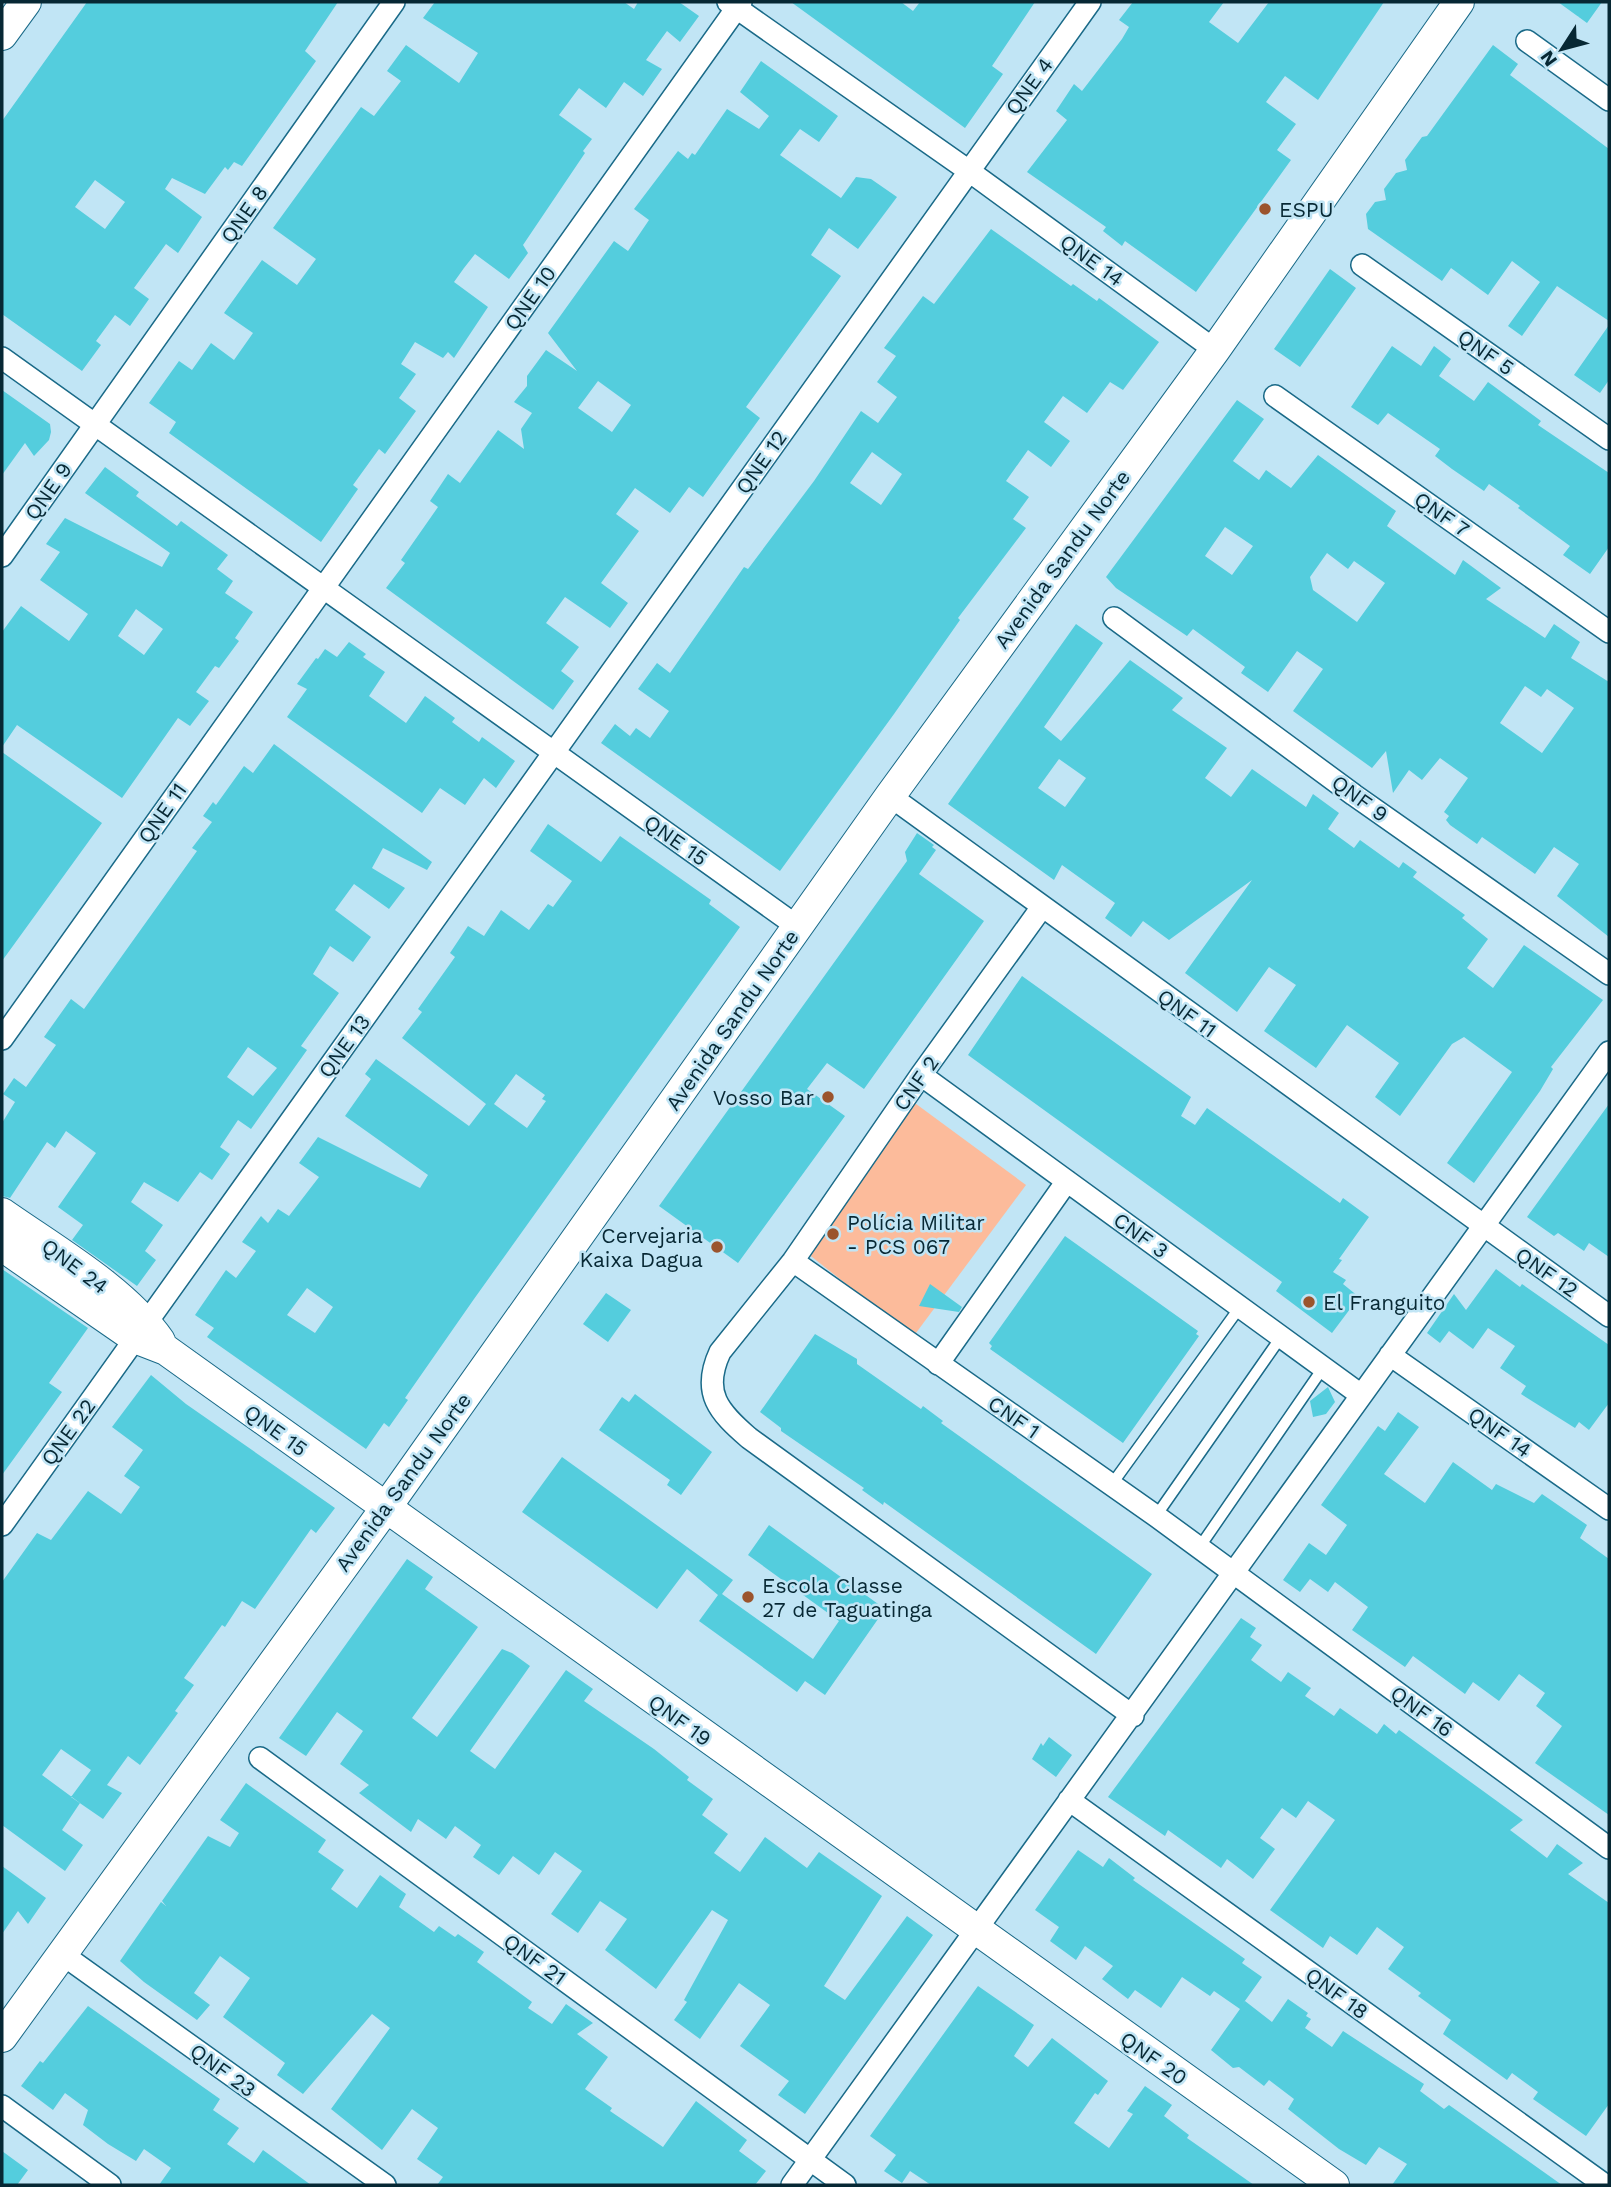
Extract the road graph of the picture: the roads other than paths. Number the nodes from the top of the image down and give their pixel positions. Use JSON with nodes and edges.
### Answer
{"nodes":[{"id":1,"x":26,"y":2,"type":"edge"},
{"id":2,"x":394,"y":2,"type":"edge"},
{"id":3,"x":1090,"y":2,"type":"edge"},
{"id":4,"x":1459,"y":2,"type":"edge"},
{"id":5,"x":735,"y":4,"type":"edge"},
{"id":6,"x":2,"y":35,"type":"edge"},
{"id":7,"x":1527,"y":41,"type":"dead end"},
{"id":8,"x":1609,"y":100,"type":"edge"},
{"id":9,"x":969,"y":171,"type":"junction"},
{"id":10,"x":1362,"y":265,"type":"dead end"},
{"id":11,"x":1215,"y":350,"type":"junction"},
{"id":12,"x":2,"y":358,"type":"edge"},
{"id":13,"x":1275,"y":396,"type":"dead end"},
{"id":14,"x":94,"y":427,"type":"junction"},
{"id":15,"x":1609,"y":439,"type":"edge"},
{"id":16,"x":2,"y":556,"type":"edge"},
{"id":17,"x":323,"y":588,"type":"junction"},
{"id":18,"x":1114,"y":618,"type":"dead end"},
{"id":19,"x":1609,"y":632,"type":"edge"},
{"id":20,"x":553,"y":753,"type":"junction"},
{"id":21,"x":890,"y":796,"type":"junction"},
{"id":22,"x":1042,"y":907,"type":"junction"},
{"id":23,"x":798,"y":927,"type":"junction"},
{"id":24,"x":1609,"y":974,"type":"edge"},
{"id":25,"x":2,"y":1039,"type":"edge"},
{"id":26,"x":1609,"y":1052,"type":"edge"},
{"id":27,"x":920,"y":1075,"type":"junction"},
{"id":28,"x":1067,"y":1181,"type":"junction"},
{"id":29,"x":2,"y":1213,"type":"edge"},
{"id":30,"x":1485,"y":1228,"type":"junction"},
{"id":31,"x":2,"y":1246,"type":"edge"},
{"id":32,"x":793,"y":1261,"type":"junction"},
{"id":33,"x":1240,"y":1307,"type":"junction"},
{"id":34,"x":1609,"y":1316,"type":"edge"},
{"id":35,"x":141,"y":1330,"type":"junction"},
{"id":36,"x":1281,"y":1337,"type":"junction"},
{"id":37,"x":1390,"y":1355,"type":"junction"},
{"id":38,"x":938,"y":1364,"type":"junction"},
{"id":39,"x":1323,"y":1368,"type":"junction"},
{"id":40,"x":1361,"y":1395,"type":"junction"},
{"id":41,"x":1112,"y":1484,"type":"junction"},
{"id":42,"x":385,"y":1509,"type":"junction"},
{"id":43,"x":1609,"y":1509,"type":"edge"},
{"id":44,"x":1156,"y":1516,"type":"junction"},
{"id":45,"x":2,"y":1525,"type":"edge"},
{"id":46,"x":1199,"y":1548,"type":"junction"},
{"id":47,"x":1235,"y":1574,"type":"junction"},
{"id":48,"x":1133,"y":1716,"type":"junction"},
{"id":49,"x":260,"y":1758,"type":"dead end"},
{"id":50,"x":1069,"y":1800,"type":"junction"},
{"id":51,"x":1609,"y":1848,"type":"edge"},
{"id":52,"x":975,"y":1931,"type":"junction"},
{"id":53,"x":62,"y":1954,"type":"junction"},
{"id":54,"x":2,"y":2037,"type":"edge"},
{"id":55,"x":2,"y":2106,"type":"edge"},
{"id":56,"x":810,"y":2161,"type":"junction"},
{"id":57,"x":110,"y":2185,"type":"edge"},
{"id":58,"x":385,"y":2185,"type":"edge"},
{"id":59,"x":792,"y":2185,"type":"edge"},
{"id":60,"x":845,"y":2185,"type":"edge"},
{"id":61,"x":1334,"y":2185,"type":"edge"},
{"id":62,"x":1605,"y":2185,"type":"edge"}],
"edges":[{"from":1,"to":6,"type":"main road"},
{"from":2,"to":14,"type":"street","name":"QNE 8"},
{"from":3,"to":9,"type":"street","name":"QNE 4"},
{"from":4,"to":11,"type":"main road","name":"Avenida Sandu Norte"},
{"from":5,"to":9,"type":"street","name":"QNE 14"},
{"from":5,"to":17,"type":"street","name":"QNE 10"},
{"from":7,"to":8,"type":"street"},
{"from":9,"to":11,"type":"street","name":"QNE 14"},
{"from":9,"to":20,"type":"street","name":"QNE 12"},
{"from":10,"to":15,"type":"street","name":"QNF 5"},
{"from":11,"to":21,"type":"main road","name":"Avenida Sandu Norte"},
{"from":12,"to":14,"type":"street","name":"QNE 15"},
{"from":13,"to":19,"type":"street","name":"QNF 7"},
{"from":14,"to":16,"type":"street","name":"QNE 9"},
{"from":14,"to":17,"type":"street","name":"QNE 15"},
{"from":17,"to":20,"type":"street","name":"QNE 15"},
{"from":17,"to":25,"type":"street","name":"QNE 11"},
{"from":18,"to":24,"type":"street","name":"QNF 9"},
{"from":20,"to":23,"type":"street","name":"QNE 15"},
{"from":20,"to":35,"type":"street","name":"QNE 13"},
{"from":21,"to":22,"type":"street","name":"QNF 11"},
{"from":21,"to":23,"type":"main road","name":"Avenida Sandu Norte"},
{"from":22,"to":27,"type":"street","name":"CNF 2"},
{"from":22,"to":30,"type":"street","name":"QNF 11"},
{"from":23,"to":42,"type":"main road","name":"Avenida Sandu Norte"},
{"from":26,"to":30,"type":"street"},
{"from":27,"to":28,"type":"street","name":"CNF 3"},
{"from":27,"to":32,"type":"street","name":"CNF 2"},
{"from":28,"to":33,"type":"street","name":"CNF 3"},
{"from":28,"to":38,"type":"street"},
{"from":29,"to":35,"type":"main road","name":"QNE 24"},
{"from":30,"to":34,"type":"street","name":"QNF 12"},
{"from":30,"to":37,"type":"street"},
{"from":31,"to":35,"type":"main road","name":"QNE 24"},
{"from":32,"to":38,"type":"street","name":"CNF 1"},
{"from":32,"to":48,"type":"street","name":"CNF 2"},
{"from":33,"to":36,"type":"street","name":"CNF 3"},
{"from":33,"to":41,"type":"lane"},
{"from":35,"to":42,"type":"main road","name":"QNE 15"},
{"from":35,"to":45,"type":"street","name":"QNE 22"},
{"from":36,"to":39,"type":"street","name":"CNF 3"},
{"from":36,"to":44,"type":"lane"},
{"from":37,"to":40,"type":"street"},
{"from":37,"to":43,"type":"street","name":"QNF 14"},
{"from":38,"to":41,"type":"street","name":"CNF 1"},
{"from":39,"to":40,"type":"street","name":"CNF 3"},
{"from":39,"to":46,"type":"lane"},
{"from":40,"to":47,"type":"street"},
{"from":41,"to":44,"type":"street","name":"CNF 1"},
{"from":42,"to":52,"type":"main road","name":"QNF 19"},
{"from":42,"to":53,"type":"main road","name":"Avenida Sandu Norte"},
{"from":44,"to":46,"type":"street","name":"CNF 1"},
{"from":46,"to":47,"type":"street","name":"CNF 1"},
{"from":47,"to":48,"type":"street"},
{"from":47,"to":51,"type":"street","name":"QNF 16"},
{"from":48,"to":50,"type":"street"},
{"from":49,"to":56,"type":"street","name":"QNF 21"},
{"from":50,"to":52,"type":"street"},
{"from":50,"to":62,"type":"street","name":"QNF 18"},
{"from":52,"to":56,"type":"street"},
{"from":52,"to":61,"type":"main road","name":"QNF 20"},
{"from":53,"to":54,"type":"main road","name":"Avenida Sandu Norte"},
{"from":53,"to":58,"type":"street","name":"QNF 23"},
{"from":55,"to":57,"type":"street"},
{"from":56,"to":59,"type":"street"},
{"from":56,"to":60,"type":"street","name":"QNF 21"}]}
